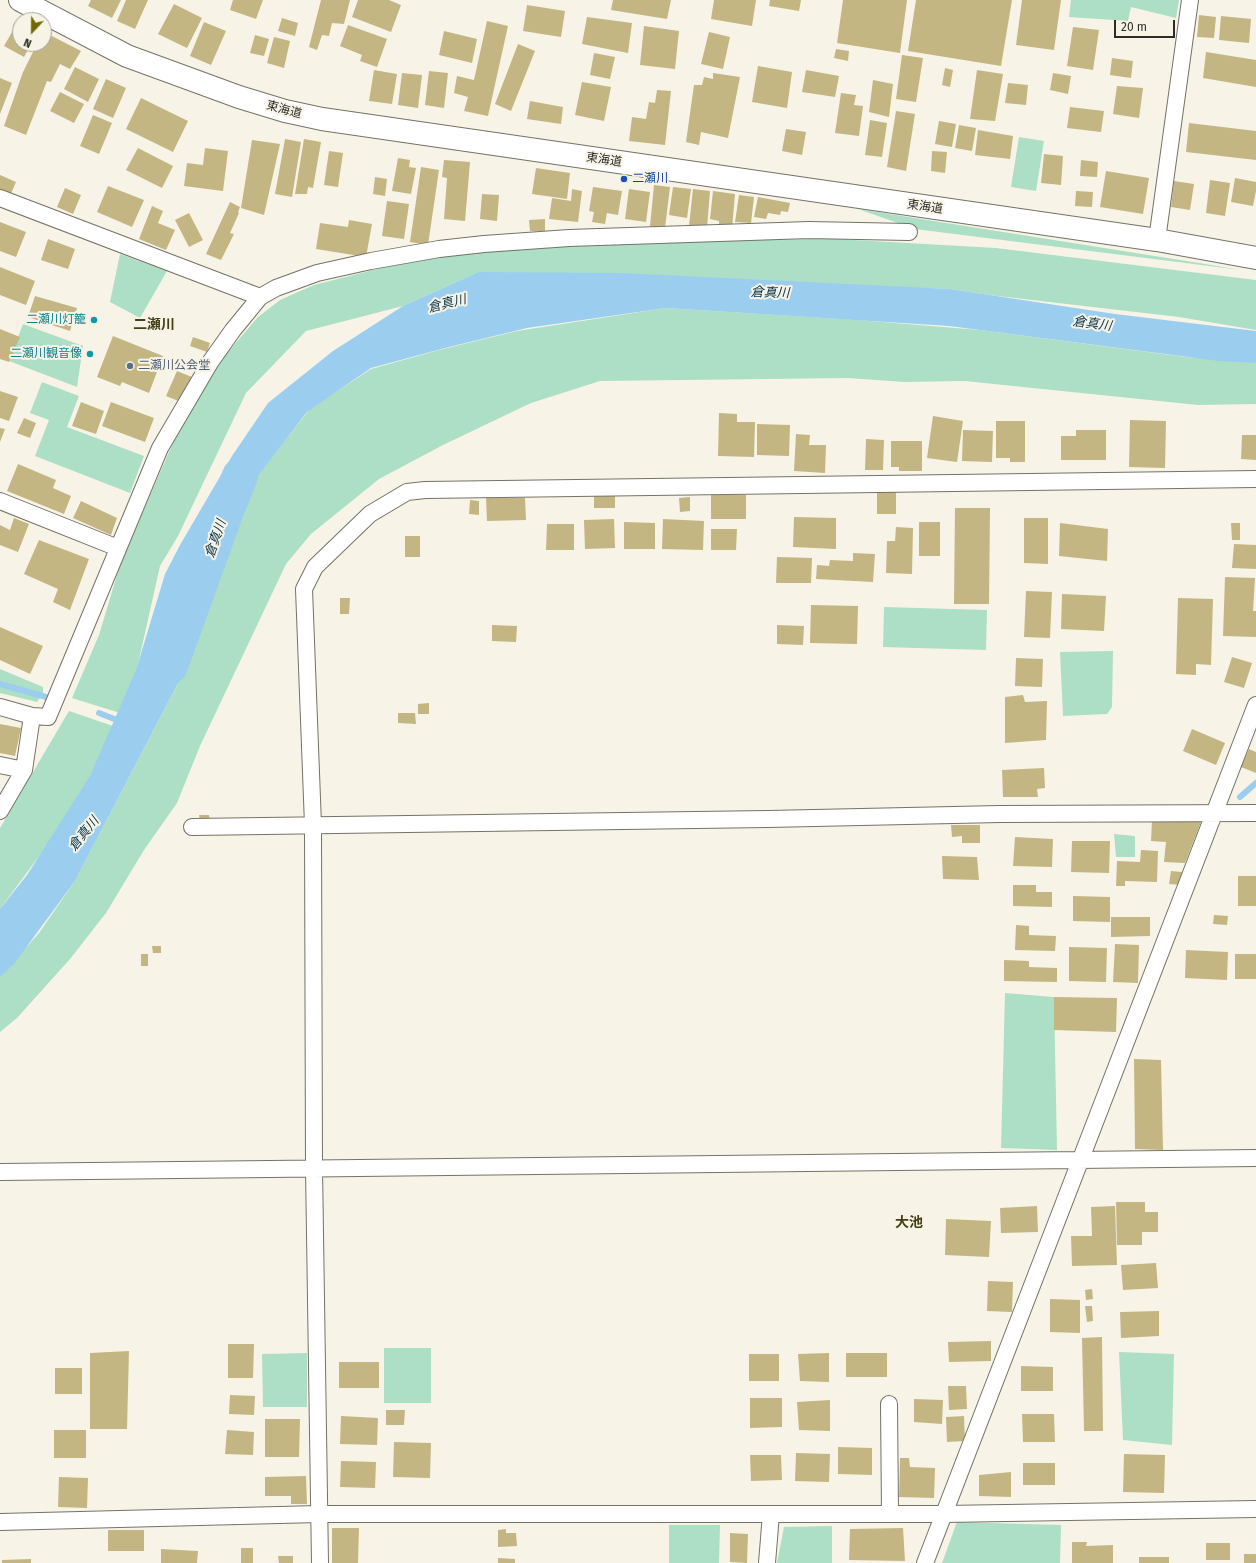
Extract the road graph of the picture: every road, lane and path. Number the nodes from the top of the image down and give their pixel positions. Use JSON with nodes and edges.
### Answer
{"nodes":[{"id":1,"x":20,"y":0,"type":"edge"},
{"id":2,"x":1190,"y":0,"type":"edge"},
{"id":3,"x":0,"y":198,"type":"edge"},
{"id":4,"x":910,"y":232,"type":"dead end"},
{"id":5,"x":1157,"y":240,"type":"junction"},
{"id":6,"x":1256,"y":258,"type":"edge"},
{"id":7,"x":260,"y":297,"type":"junction"},
{"id":8,"x":1256,"y":479,"type":"edge"},
{"id":9,"x":0,"y":501,"type":"edge"},
{"id":10,"x":118,"y":548,"type":"junction"},
{"id":11,"x":1256,"y":705,"type":"edge"},
{"id":12,"x":0,"y":707,"type":"edge"},
{"id":13,"x":32,"y":716,"type":"junction"},
{"id":14,"x":0,"y":765,"type":"edge"},
{"id":15,"x":24,"y":770,"type":"junction"},
{"id":16,"x":0,"y":811,"type":"edge"},
{"id":17,"x":1256,"y":813,"type":"edge"},
{"id":18,"x":1214,"y":814,"type":"junction"},
{"id":19,"x":314,"y":825,"type":"junction"},
{"id":20,"x":192,"y":827,"type":"dead end"},
{"id":21,"x":1256,"y":1158,"type":"edge"},
{"id":22,"x":1080,"y":1160,"type":"junction"},
{"id":23,"x":314,"y":1168,"type":"junction"},
{"id":24,"x":0,"y":1172,"type":"edge"},
{"id":25,"x":889,"y":1404,"type":"dead end"},
{"id":26,"x":1256,"y":1509,"type":"edge"},
{"id":27,"x":319,"y":1514,"type":"junction"},
{"id":28,"x":772,"y":1514,"type":"junction"},
{"id":29,"x":890,"y":1514,"type":"junction"},
{"id":30,"x":944,"y":1514,"type":"junction"},
{"id":31,"x":0,"y":1522,"type":"edge"},
{"id":32,"x":320,"y":1563,"type":"edge"},
{"id":33,"x":767,"y":1563,"type":"edge"},
{"id":34,"x":925,"y":1563,"type":"edge"}],
"edges":[{"from":1,"to":5,"type":"main road","name":"東海道"},
{"from":2,"to":5,"type":"street"},
{"from":3,"to":7,"type":"street"},
{"from":4,"to":7,"type":"street"},
{"from":5,"to":6,"type":"main road","name":"東海道"},
{"from":7,"to":10,"type":"street"},
{"from":8,"to":19,"type":"street"},
{"from":9,"to":10,"type":"street"},
{"from":10,"to":13,"type":"street"},
{"from":11,"to":18,"type":"street"},
{"from":12,"to":13,"type":"street"},
{"from":13,"to":15,"type":"street"},
{"from":14,"to":15,"type":"street"},
{"from":15,"to":16,"type":"street"},
{"from":17,"to":18,"type":"street"},
{"from":18,"to":19,"type":"street"},
{"from":18,"to":22,"type":"street"},
{"from":19,"to":20,"type":"street"},
{"from":19,"to":23,"type":"street"},
{"from":21,"to":22,"type":"street"},
{"from":22,"to":23,"type":"street"},
{"from":22,"to":30,"type":"street"},
{"from":23,"to":24,"type":"street"},
{"from":23,"to":27,"type":"street"},
{"from":25,"to":29,"type":"street"},
{"from":26,"to":30,"type":"street"},
{"from":27,"to":28,"type":"street"},
{"from":27,"to":31,"type":"street"},
{"from":27,"to":32,"type":"street"},
{"from":28,"to":29,"type":"street"},
{"from":28,"to":33,"type":"street"},
{"from":29,"to":30,"type":"street"},
{"from":30,"to":34,"type":"street"}]}
